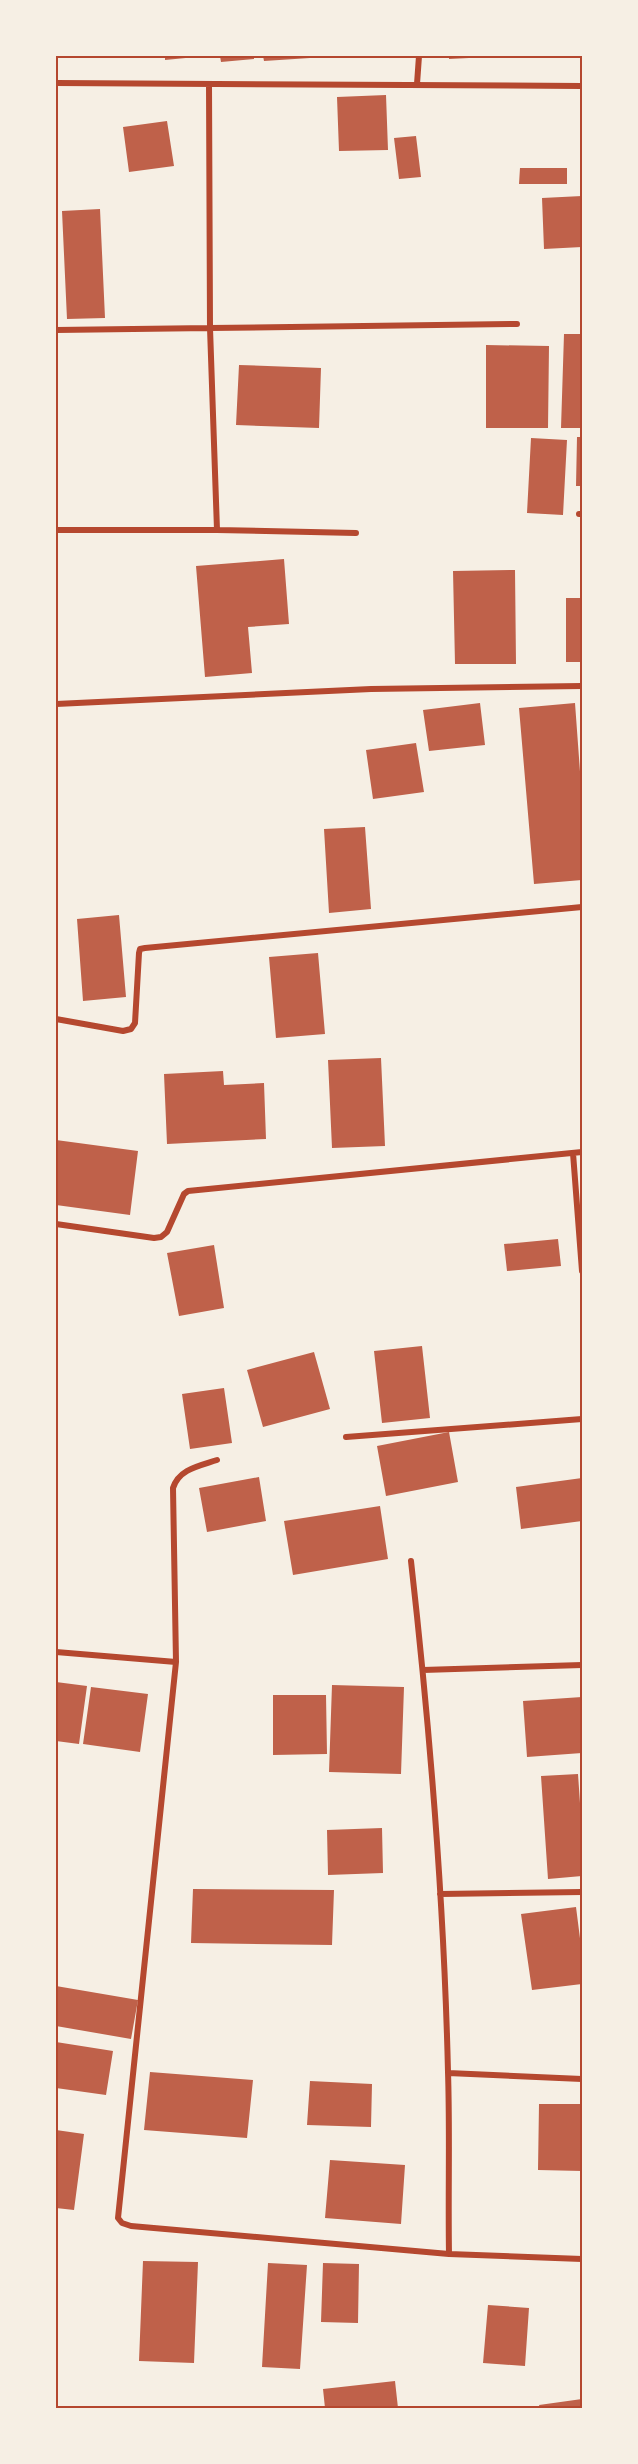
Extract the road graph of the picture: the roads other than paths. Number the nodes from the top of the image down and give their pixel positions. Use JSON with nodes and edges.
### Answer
{"nodes":[{"id":1,"x":418,"y":56,"type":"edge"},
{"id":2,"x":56,"y":83,"type":"edge"},
{"id":3,"x":209,"y":84,"type":"junction"},
{"id":4,"x":417,"y":84,"type":"junction"},
{"id":5,"x":582,"y":86,"type":"edge"},
{"id":6,"x":517,"y":324,"type":"dead end"},
{"id":7,"x":210,"y":328,"type":"junction"},
{"id":8,"x":56,"y":330,"type":"edge"},
{"id":9,"x":56,"y":530,"type":"edge"},
{"id":10,"x":217,"y":530,"type":"junction"},
{"id":11,"x":356,"y":533,"type":"dead end"},
{"id":12,"x":582,"y":686,"type":"edge"},
{"id":13,"x":56,"y":704,"type":"edge"},
{"id":14,"x":582,"y":907,"type":"edge"},
{"id":15,"x":56,"y":1019,"type":"edge"},
{"id":16,"x":582,"y":1152,"type":"edge"},
{"id":17,"x":573,"y":1153,"type":"junction"},
{"id":18,"x":56,"y":1224,"type":"edge"},
{"id":19,"x":582,"y":1271,"type":"edge"},
{"id":20,"x":582,"y":1419,"type":"edge"},
{"id":21,"x":346,"y":1437,"type":"dead end"},
{"id":22,"x":217,"y":1460,"type":"dead end"},
{"id":23,"x":411,"y":1561,"type":"dead end"},
{"id":24,"x":56,"y":1652,"type":"edge"},
{"id":25,"x":176,"y":1662,"type":"junction"},
{"id":26,"x":582,"y":1665,"type":"edge"},
{"id":27,"x":423,"y":1670,"type":"junction"},
{"id":28,"x":582,"y":1892,"type":"edge"},
{"id":29,"x":440,"y":1894,"type":"junction"},
{"id":30,"x":448,"y":2073,"type":"junction"},
{"id":31,"x":582,"y":2079,"type":"edge"},
{"id":32,"x":448,"y":2254,"type":"junction"},
{"id":33,"x":582,"y":2259,"type":"edge"}],
"edges":[{"from":1,"to":4,"type":"street"},
{"from":2,"to":3,"type":"street"},
{"from":3,"to":4,"type":"street"},
{"from":3,"to":7,"type":"street"},
{"from":4,"to":5,"type":"street"},
{"from":6,"to":7,"type":"street"},
{"from":7,"to":8,"type":"street"},
{"from":7,"to":10,"type":"street"},
{"from":9,"to":10,"type":"street"},
{"from":10,"to":11,"type":"street"},
{"from":12,"to":13,"type":"street"},
{"from":14,"to":15,"type":"street"},
{"from":16,"to":17,"type":"street"},
{"from":17,"to":18,"type":"street"},
{"from":17,"to":19,"type":"street"},
{"from":20,"to":21,"type":"street"},
{"from":22,"to":25,"type":"street"},
{"from":23,"to":27,"type":"street"},
{"from":24,"to":25,"type":"street"},
{"from":25,"to":32,"type":"street"},
{"from":26,"to":27,"type":"street"},
{"from":27,"to":29,"type":"street"},
{"from":28,"to":29,"type":"street"},
{"from":29,"to":30,"type":"street"},
{"from":30,"to":31,"type":"street"},
{"from":30,"to":32,"type":"street"},
{"from":32,"to":33,"type":"street"}]}
